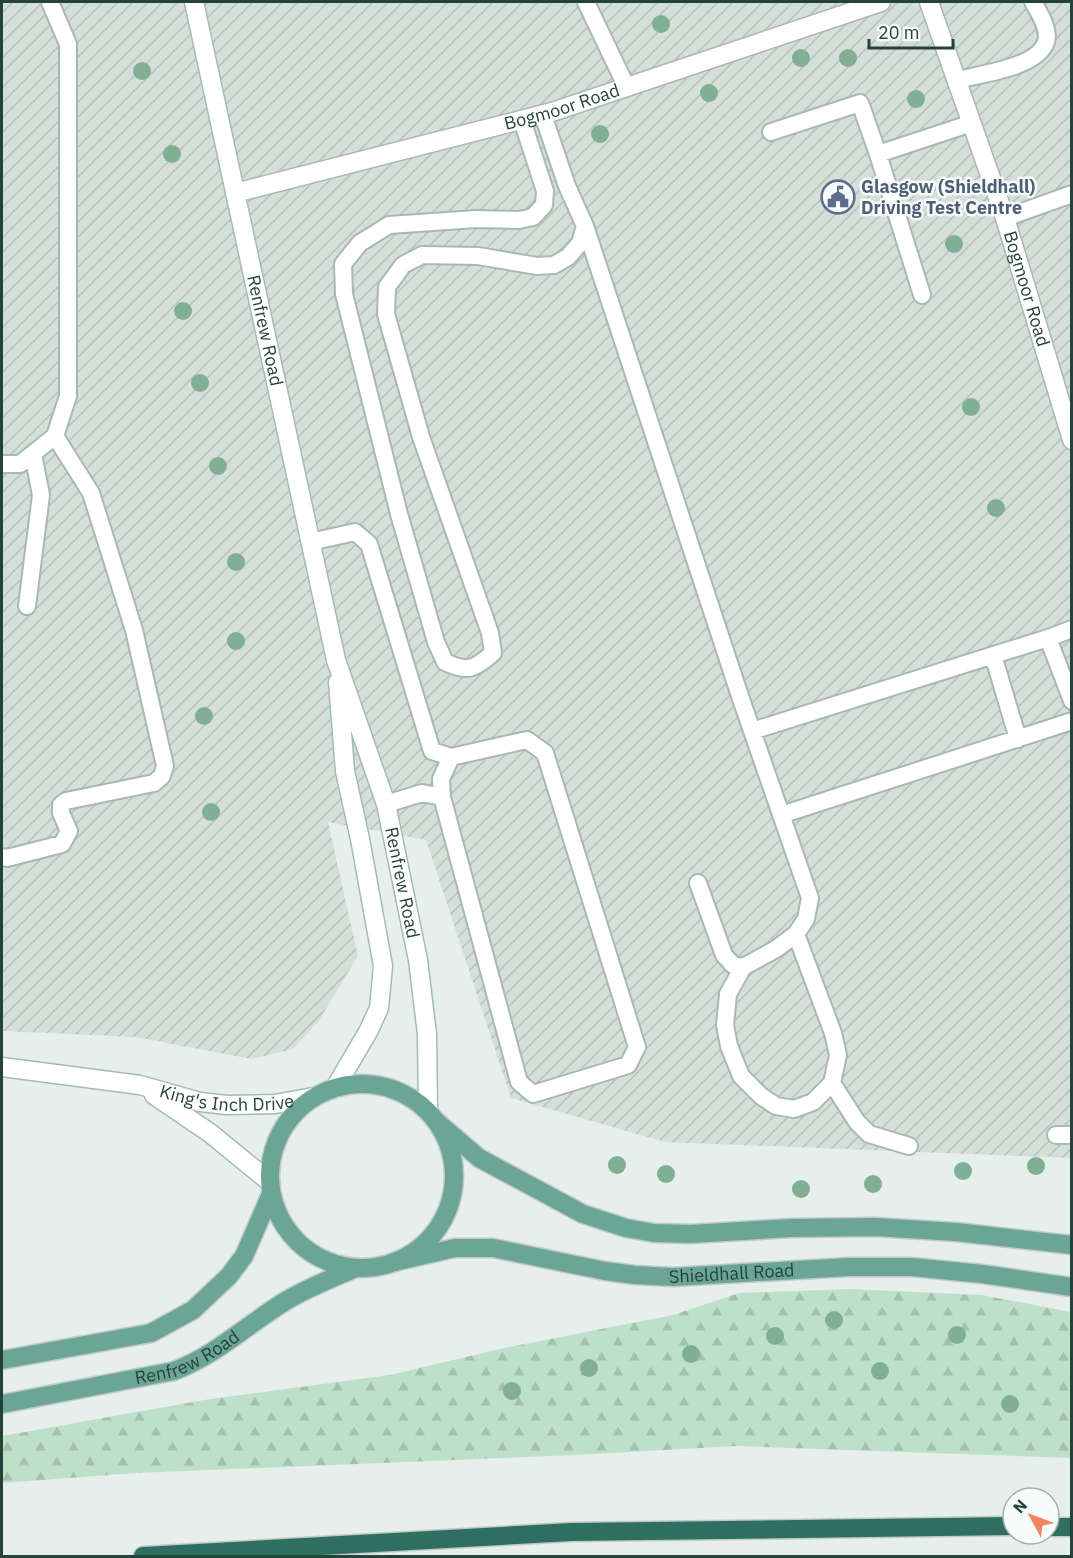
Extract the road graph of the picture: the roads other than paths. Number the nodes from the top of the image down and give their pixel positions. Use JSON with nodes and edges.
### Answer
{"nodes":[{"id":1,"x":50,"y":2,"type":"edge"},
{"id":2,"x":194,"y":2,"type":"edge"},
{"id":3,"x":586,"y":2,"type":"edge"},
{"id":4,"x":881,"y":2,"type":"edge"},
{"id":5,"x":929,"y":2,"type":"edge"},
{"id":6,"x":1033,"y":2,"type":"edge"},
{"id":7,"x":957,"y":80,"type":"junction"},
{"id":8,"x":626,"y":86,"type":"junction"},
{"id":9,"x":543,"y":115,"type":"junction"},
{"id":10,"x":522,"y":120,"type":"junction"},
{"id":11,"x":972,"y":123,"type":"junction"},
{"id":12,"x":771,"y":132,"type":"dead end"},
{"id":13,"x":878,"y":154,"type":"junction"},
{"id":14,"x":235,"y":193,"type":"junction"},
{"id":15,"x":1071,"y":194,"type":"edge"},
{"id":16,"x":1005,"y":218,"type":"junction"},
{"id":17,"x":585,"y":226,"type":"junction"},
{"id":18,"x":922,"y":295,"type":"dead end"},
{"id":19,"x":55,"y":436,"type":"junction"},
{"id":20,"x":1071,"y":441,"type":"edge"},
{"id":21,"x":33,"y":454,"type":"junction"},
{"id":22,"x":2,"y":464,"type":"edge"},
{"id":23,"x":310,"y":542,"type":"junction"},
{"id":24,"x":27,"y":606,"type":"dead end"},
{"id":25,"x":1071,"y":629,"type":"edge"},
{"id":26,"x":1047,"y":638,"type":"junction"},
{"id":27,"x":993,"y":655,"type":"junction"},
{"id":28,"x":336,"y":660,"type":"junction"},
{"id":29,"x":1071,"y":701,"type":"edge"},
{"id":30,"x":1071,"y":721,"type":"edge"},
{"id":31,"x":752,"y":731,"type":"junction"},
{"id":32,"x":1018,"y":739,"type":"junction"},
{"id":33,"x":451,"y":757,"type":"junction"},
{"id":34,"x":442,"y":797,"type":"junction"},
{"id":35,"x":386,"y":804,"type":"junction"},
{"id":36,"x":781,"y":815,"type":"junction"},
{"id":37,"x":2,"y":857,"type":"edge"},
{"id":38,"x":698,"y":883,"type":"dead end"},
{"id":39,"x":796,"y":934,"type":"junction"},
{"id":40,"x":743,"y":967,"type":"junction"},
{"id":41,"x":2,"y":1067,"type":"edge"},
{"id":42,"x":832,"y":1083,"type":"junction"},
{"id":43,"x":140,"y":1085,"type":"junction"},
{"id":44,"x":335,"y":1088,"type":"junction"},
{"id":45,"x":313,"y":1097,"type":"junction"},
{"id":46,"x":433,"y":1117,"type":"junction"},
{"id":47,"x":909,"y":1146,"type":"dead end"},
{"id":48,"x":270,"y":1188,"type":"junction"},
{"id":49,"x":1071,"y":1245,"type":"edge"},
{"id":50,"x":394,"y":1262,"type":"junction"},
{"id":51,"x":356,"y":1268,"type":"junction"},
{"id":52,"x":1071,"y":1287,"type":"edge"},
{"id":53,"x":2,"y":1360,"type":"edge"},
{"id":54,"x":2,"y":1404,"type":"edge"},
{"id":55,"x":1001,"y":1526,"type":"edge"},
{"id":56,"x":143,"y":1557,"type":"edge"}],
"edges":[{"from":1,"to":19,"type":"lane"},
{"from":2,"to":14,"type":"street","name":"Renfrew Road"},
{"from":3,"to":8,"type":"lane"},
{"from":4,"to":8,"type":"street","name":"Bogmoor Road"},
{"from":5,"to":7,"type":"street","name":"Bogmoor Road"},
{"from":6,"to":7,"type":"lane"},
{"from":7,"to":11,"type":"street","name":"Bogmoor Road"},
{"from":8,"to":9,"type":"street","name":"Bogmoor Road"},
{"from":9,"to":10,"type":"street","name":"Bogmoor Road"},
{"from":9,"to":17,"type":"lane"},
{"from":10,"to":14,"type":"street","name":"Bogmoor Road"},
{"from":10,"to":17,"type":"lane"},
{"from":11,"to":13,"type":"lane"},
{"from":11,"to":16,"type":"street","name":"Bogmoor Road"},
{"from":12,"to":13,"type":"lane"},
{"from":13,"to":18,"type":"lane"},
{"from":14,"to":23,"type":"street","name":"Renfrew Road"},
{"from":15,"to":16,"type":"lane"},
{"from":16,"to":20,"type":"street","name":"Bogmoor Road"},
{"from":17,"to":31,"type":"lane"},
{"from":19,"to":21,"type":"lane"},
{"from":19,"to":37,"type":"lane"},
{"from":21,"to":22,"type":"lane"},
{"from":21,"to":24,"type":"lane"},
{"from":23,"to":28,"type":"street","name":"Renfrew Road"},
{"from":23,"to":33,"type":"lane"},
{"from":25,"to":26,"type":"lane"},
{"from":26,"to":27,"type":"lane"},
{"from":26,"to":29,"type":"lane"},
{"from":27,"to":31,"type":"lane"},
{"from":27,"to":32,"type":"lane"},
{"from":28,"to":35,"type":"street","name":"Renfrew Road"},
{"from":28,"to":44,"type":"street","name":"Renfrew Road"},
{"from":30,"to":32,"type":"lane"},
{"from":31,"to":36,"type":"lane"},
{"from":32,"to":36,"type":"lane"},
{"from":33,"to":34,"type":"lane"},
{"from":33,"to":34,"type":"lane"},
{"from":34,"to":35,"type":"lane"},
{"from":35,"to":46,"type":"street","name":"Renfrew Road"},
{"from":36,"to":39,"type":"lane"},
{"from":38,"to":40,"type":"lane"},
{"from":39,"to":40,"type":"lane"},
{"from":39,"to":42,"type":"lane"},
{"from":40,"to":42,"type":"lane"},
{"from":41,"to":43,"type":"street","name":"King's Inch Drive"},
{"from":42,"to":47,"type":"lane"},
{"from":43,"to":45,"type":"street","name":"King's Inch Drive"},
{"from":43,"to":48,"type":"street","name":"King's Inch Drive"},
{"from":44,"to":45,"type":"main road"},
{"from":44,"to":46,"type":"main road"},
{"from":45,"to":48,"type":"main road"},
{"from":46,"to":49,"type":"main road"},
{"from":46,"to":50,"type":"main road"},
{"from":48,"to":51,"type":"main road"},
{"from":48,"to":53,"type":"main road","name":"Renfrew Road"},
{"from":50,"to":51,"type":"main road"},
{"from":50,"to":52,"type":"main road","name":"Shieldhall Road"},
{"from":51,"to":54,"type":"main road","name":"Renfrew Road"},
{"from":55,"to":56,"type":"highway"}]}
